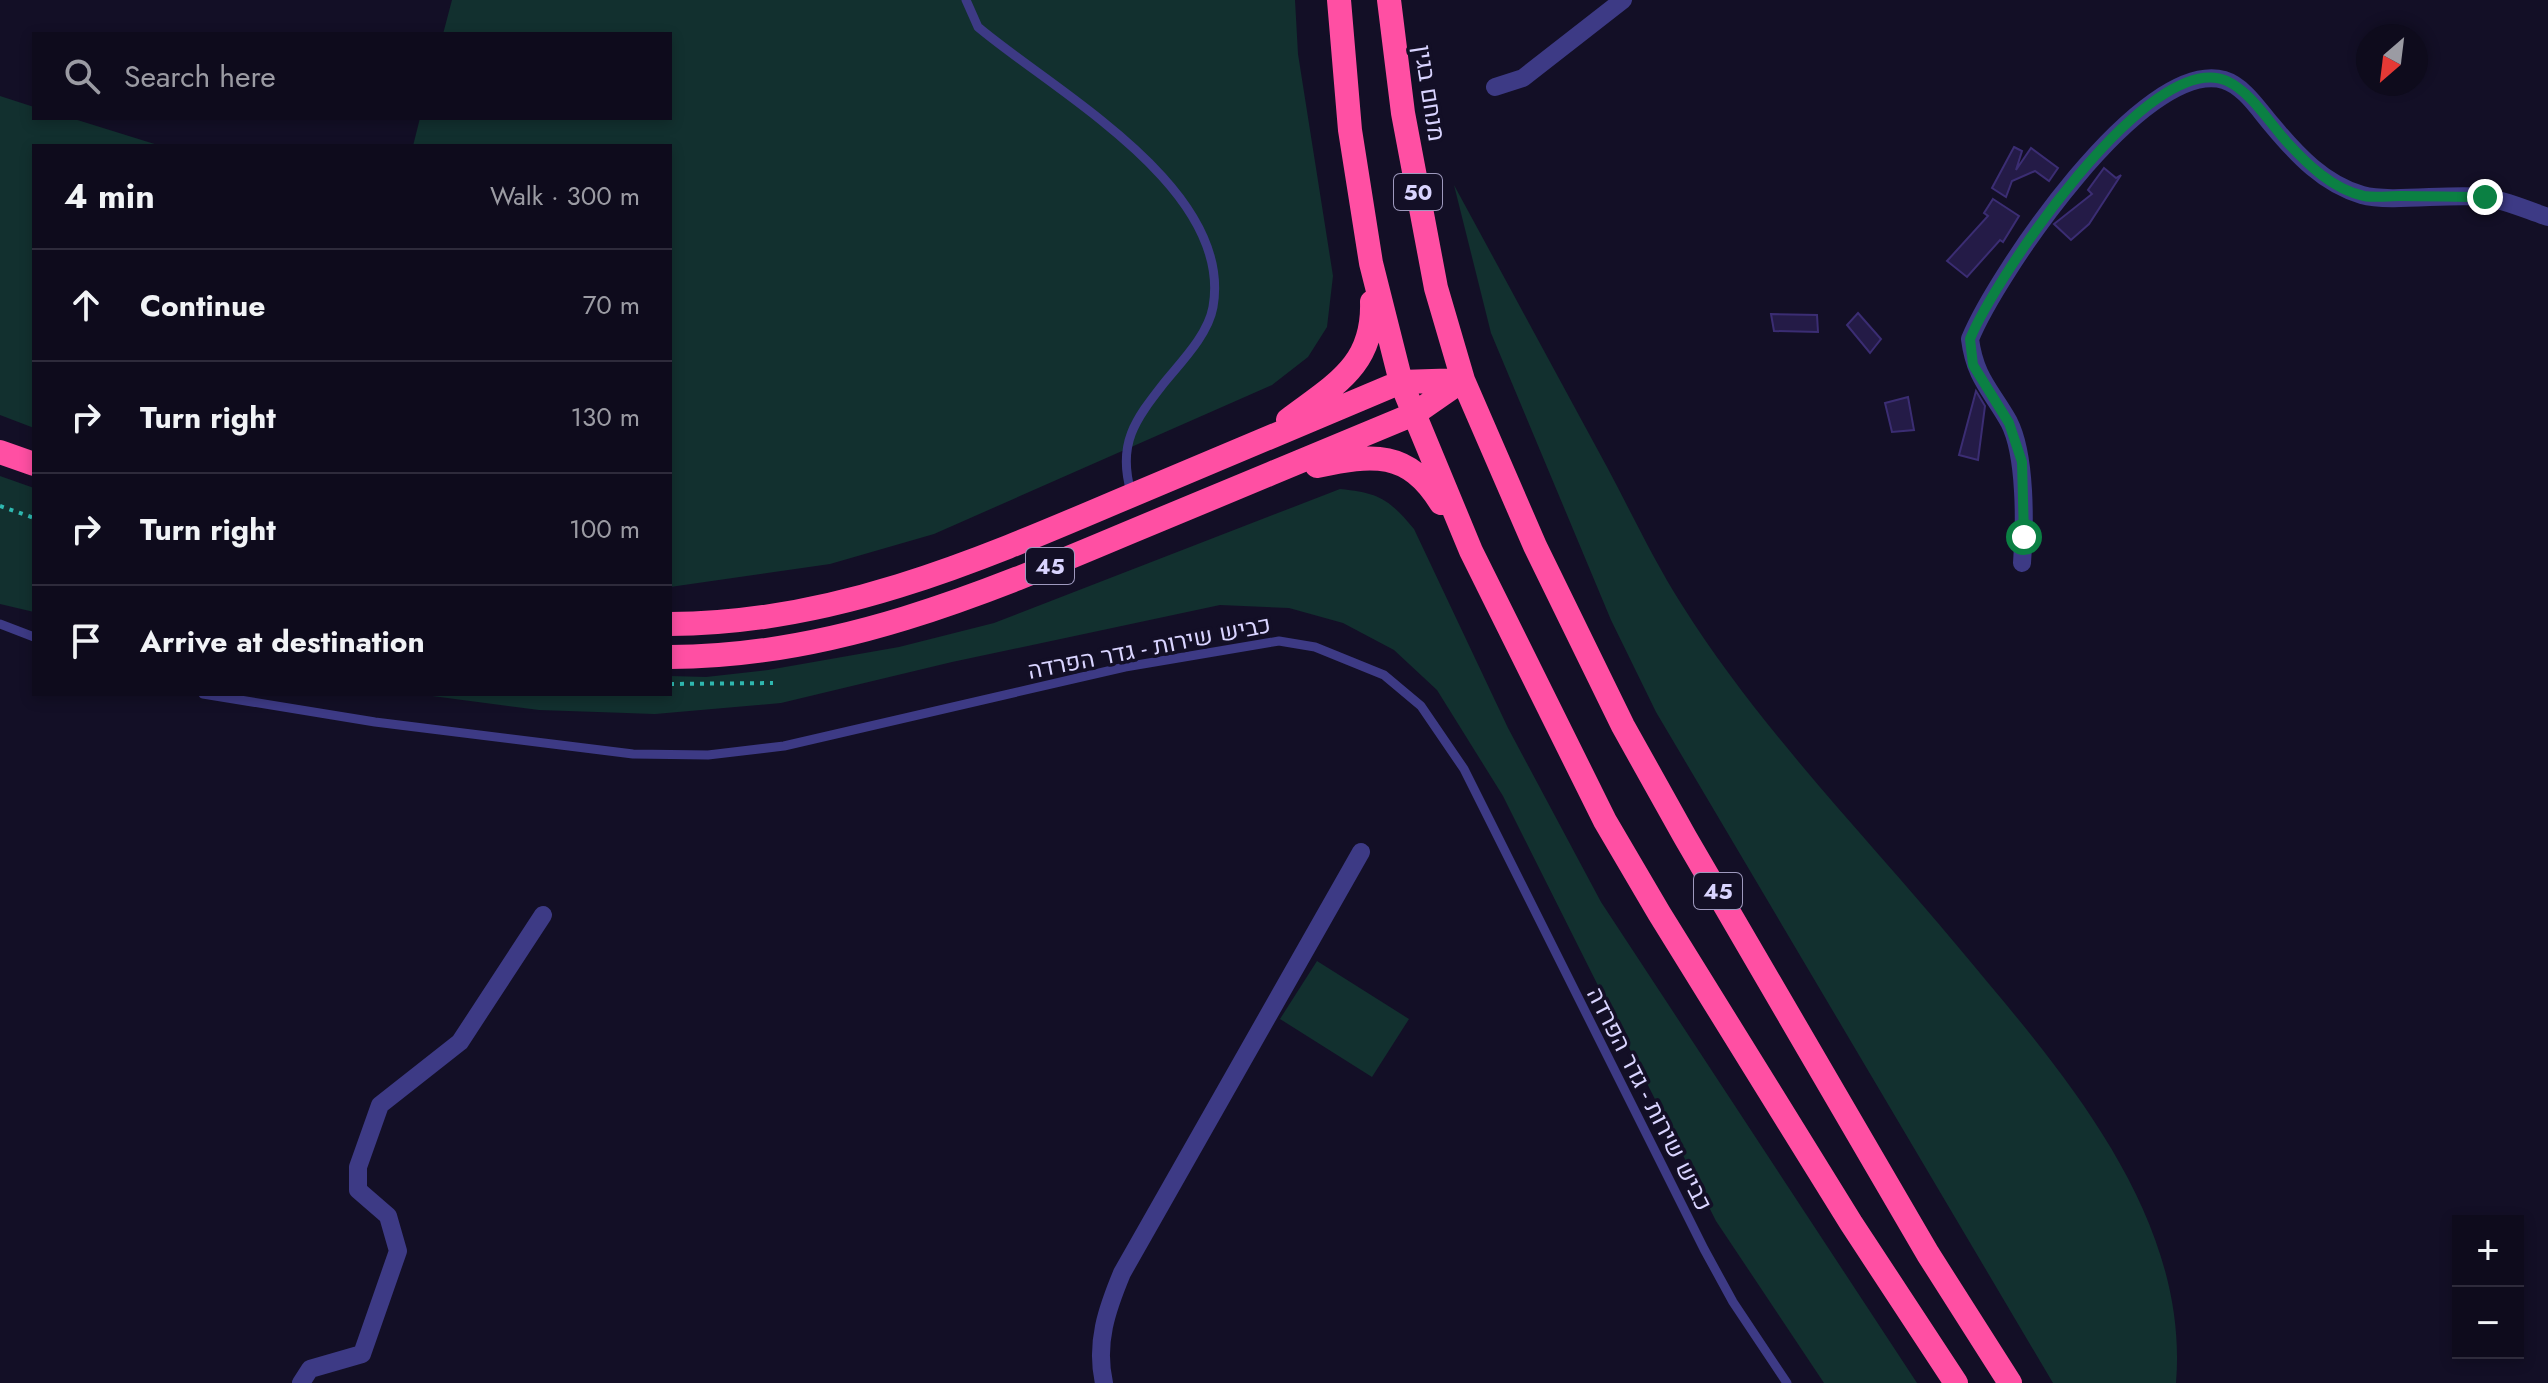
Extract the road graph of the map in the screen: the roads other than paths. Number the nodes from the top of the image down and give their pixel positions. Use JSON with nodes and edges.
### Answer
{"nodes":[{"id":1,"x":966,"y":0,"type":"edge"},
{"id":2,"x":1339,"y":0,"type":"edge"},
{"id":3,"x":1389,"y":0,"type":"edge"},
{"id":4,"x":1623,"y":0,"type":"edge"},
{"id":5,"x":1495,"y":87,"type":"dead end"},
{"id":6,"x":2548,"y":217,"type":"edge"},
{"id":7,"x":1371,"y":263,"type":"junction"},
{"id":8,"x":1463,"y":380,"type":"junction"},
{"id":9,"x":1401,"y":382,"type":"junction"},
{"id":10,"x":1414,"y":414,"type":"junction"},
{"id":11,"x":1259,"y":442,"type":"junction"},
{"id":12,"x":0,"y":452,"type":"edge"},
{"id":13,"x":32,"y":463,"type":"edge"},
{"id":14,"x":1256,"y":480,"type":"junction"},
{"id":15,"x":1132,"y":496,"type":"junction"},
{"id":16,"x":1471,"y":551,"type":"junction"},
{"id":17,"x":2022,"y":563,"type":"dead end"},
{"id":18,"x":0,"y":624,"type":"edge"},
{"id":19,"x":672,"y":624,"type":"edge"},
{"id":20,"x":32,"y":636,"type":"edge"},
{"id":21,"x":672,"y":657,"type":"edge"},
{"id":22,"x":215,"y":696,"type":"edge"},
{"id":23,"x":1361,"y":852,"type":"dead end"},
{"id":24,"x":543,"y":915,"type":"dead end"},
{"id":25,"x":301,"y":1383,"type":"edge"},
{"id":26,"x":1104,"y":1383,"type":"edge"},
{"id":27,"x":1787,"y":1383,"type":"edge"},
{"id":28,"x":1956,"y":1383,"type":"edge"},
{"id":29,"x":2010,"y":1383,"type":"edge"}],
"edges":[{"from":1,"to":15,"type":"lane"},
{"from":2,"to":7,"type":"highway","number":"50"},
{"from":3,"to":8,"type":"highway","name":"מנחם בגין","number":"50"},
{"from":4,"to":5,"type":"street"},
{"from":6,"to":17,"type":"street"},
{"from":7,"to":9,"type":"highway","number":"50"},
{"from":7,"to":11,"type":"highway"},
{"from":8,"to":9,"type":"highway","number":"45"},
{"from":8,"to":10,"type":"highway","number":"45"},
{"from":8,"to":29,"type":"highway","number":"45"},
{"from":9,"to":10,"type":"highway","number":"45"},
{"from":9,"to":11,"type":"highway","number":"45"},
{"from":10,"to":14,"type":"highway","number":"45"},
{"from":10,"to":16,"type":"highway","number":"45"},
{"from":11,"to":15,"type":"highway","number":"45"},
{"from":12,"to":13,"type":"highway"},
{"from":14,"to":16,"type":"highway"},
{"from":14,"to":21,"type":"highway","number":"45"},
{"from":15,"to":19,"type":"highway","number":"45"},
{"from":16,"to":28,"type":"highway","number":"45"},
{"from":18,"to":20,"type":"lane"},
{"from":22,"to":27,"type":"lane","name":"כביש שירות - גדר הפרדה"},
{"from":23,"to":26,"type":"street"},
{"from":24,"to":25,"type":"street"}]}
